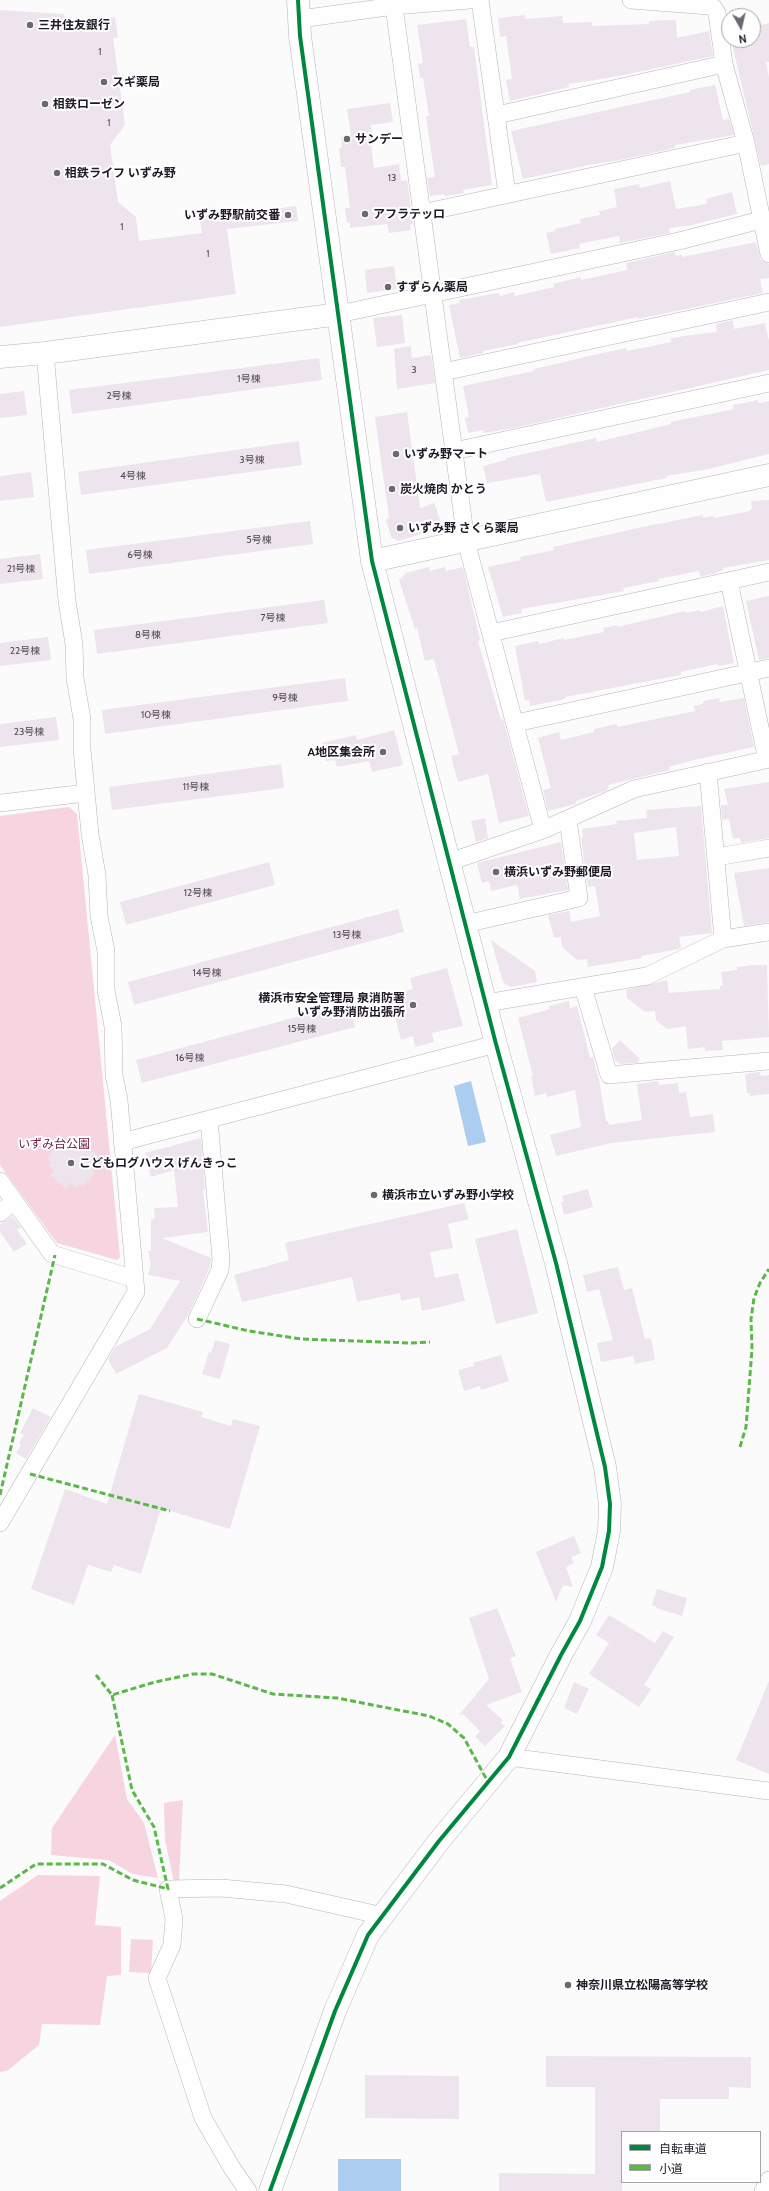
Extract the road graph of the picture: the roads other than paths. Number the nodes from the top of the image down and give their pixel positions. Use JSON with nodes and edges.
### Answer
{"nodes":[{"id":1,"x":470,"y":0,"type":"edge"},
{"id":2,"x":480,"y":0,"type":"edge"},
{"id":3,"x":631,"y":0,"type":"edge"},
{"id":4,"x":394,"y":6,"type":"junction"},
{"id":5,"x":299,"y":9,"type":"edge"},
{"id":6,"x":724,"y":64,"type":"junction"},
{"id":7,"x":497,"y":116,"type":"junction"},
{"id":8,"x":746,"y":143,"type":"junction"},
{"id":9,"x":507,"y":194,"type":"junction"},
{"id":10,"x":422,"y":213,"type":"junction"},
{"id":11,"x":760,"y":220,"type":"junction"},
{"id":12,"x":769,"y":254,"type":"edge"},
{"id":13,"x":433,"y":293,"type":"junction"},
{"id":14,"x":769,"y":302,"type":"edge"},
{"id":15,"x":339,"y":314,"type":"junction"},
{"id":16,"x":45,"y":353,"type":"junction"},
{"id":17,"x":0,"y":357,"type":"edge"},
{"id":18,"x":443,"y":372,"type":"junction"},
{"id":19,"x":769,"y":383,"type":"edge"},
{"id":20,"x":454,"y":452,"type":"junction"},
{"id":21,"x":769,"y":475,"type":"edge"},
{"id":22,"x":466,"y":541,"type":"junction"},
{"id":23,"x":372,"y":561,"type":"junction"},
{"id":24,"x":769,"y":572,"type":"edge"},
{"id":25,"x":729,"y":581,"type":"junction"},
{"id":26,"x":491,"y":633,"type":"junction"},
{"id":27,"x":769,"y":668,"type":"edge"},
{"id":28,"x":749,"y":673,"type":"junction"},
{"id":29,"x":516,"y":723,"type":"junction"},
{"id":30,"x":768,"y":760,"type":"edge"},
{"id":31,"x":708,"y":772,"type":"junction"},
{"id":32,"x":86,"y":793,"type":"junction"},
{"id":33,"x":0,"y":803,"type":"edge"},
{"id":34,"x":568,"y":820,"type":"junction"},
{"id":35,"x":543,"y":830,"type":"junction"},
{"id":36,"x":769,"y":848,"type":"edge"},
{"id":37,"x":717,"y":857,"type":"junction"},
{"id":38,"x":449,"y":862,"type":"junction"},
{"id":39,"x":465,"y":924,"type":"junction"},
{"id":40,"x":769,"y":932,"type":"edge"},
{"id":41,"x":723,"y":939,"type":"junction"},
{"id":42,"x":583,"y":987,"type":"junction"},
{"id":43,"x":486,"y":1003,"type":"junction"},
{"id":44,"x":496,"y":1044,"type":"junction"},
{"id":45,"x":769,"y":1061,"type":"edge"},
{"id":46,"x":209,"y":1119,"type":"junction"},
{"id":47,"x":122,"y":1142,"type":"junction"},
{"id":48,"x":0,"y":1181,"type":"edge"},
{"id":49,"x":14,"y":1201,"type":"junction"},
{"id":50,"x":0,"y":1213,"type":"edge"},
{"id":51,"x":136,"y":1279,"type":"junction"},
{"id":52,"x":196,"y":1319,"type":"dead end"},
{"id":53,"x":0,"y":1523,"type":"edge"},
{"id":54,"x":509,"y":1757,"type":"junction"},
{"id":55,"x":769,"y":1791,"type":"edge"},
{"id":56,"x":382,"y":1916,"type":"junction"},
{"id":57,"x":769,"y":2180,"type":"edge"},
{"id":58,"x":248,"y":2191,"type":"edge"},
{"id":59,"x":270,"y":2191,"type":"edge"},
{"id":60,"x":763,"y":2191,"type":"edge"}],
"edges":[{"from":1,"to":4,"type":"street"},
{"from":2,"to":7,"type":"street"},
{"from":3,"to":6,"type":"street"},
{"from":4,"to":5,"type":"street"},
{"from":4,"to":10,"type":"street"},
{"from":5,"to":15,"type":"street"},
{"from":6,"to":7,"type":"street"},
{"from":6,"to":8,"type":"street"},
{"from":7,"to":9,"type":"street"},
{"from":8,"to":9,"type":"street"},
{"from":8,"to":11,"type":"street"},
{"from":9,"to":10,"type":"street"},
{"from":10,"to":13,"type":"street"},
{"from":11,"to":12,"type":"street"},
{"from":11,"to":13,"type":"street"},
{"from":13,"to":15,"type":"street"},
{"from":13,"to":18,"type":"street"},
{"from":14,"to":18,"type":"street"},
{"from":15,"to":16,"type":"street"},
{"from":15,"to":23,"type":"street"},
{"from":16,"to":17,"type":"street"},
{"from":16,"to":32,"type":"street"},
{"from":18,"to":20,"type":"street"},
{"from":19,"to":20,"type":"street"},
{"from":20,"to":22,"type":"street"},
{"from":21,"to":22,"type":"street"},
{"from":22,"to":23,"type":"street"},
{"from":22,"to":26,"type":"street"},
{"from":23,"to":38,"type":"street"},
{"from":24,"to":25,"type":"street"},
{"from":25,"to":26,"type":"street"},
{"from":25,"to":28,"type":"street"},
{"from":26,"to":29,"type":"street"},
{"from":27,"to":28,"type":"street"},
{"from":28,"to":29,"type":"street"},
{"from":28,"to":30,"type":"street"},
{"from":29,"to":35,"type":"street"},
{"from":30,"to":31,"type":"street"},
{"from":31,"to":34,"type":"street"},
{"from":31,"to":37,"type":"street"},
{"from":32,"to":33,"type":"street"},
{"from":32,"to":47,"type":"street"},
{"from":34,"to":35,"type":"street"},
{"from":34,"to":39,"type":"street"},
{"from":35,"to":38,"type":"street"},
{"from":36,"to":37,"type":"street"},
{"from":37,"to":41,"type":"street"},
{"from":38,"to":39,"type":"street"},
{"from":39,"to":43,"type":"street"},
{"from":40,"to":41,"type":"street"},
{"from":41,"to":42,"type":"street"},
{"from":42,"to":43,"type":"street"},
{"from":42,"to":45,"type":"street"},
{"from":43,"to":44,"type":"street"},
{"from":44,"to":46,"type":"street"},
{"from":44,"to":54,"type":"street"},
{"from":46,"to":47,"type":"street"},
{"from":46,"to":52,"type":"street"},
{"from":47,"to":51,"type":"street"},
{"from":48,"to":49,"type":"street"},
{"from":49,"to":50,"type":"street"},
{"from":49,"to":51,"type":"street"},
{"from":51,"to":53,"type":"street"},
{"from":54,"to":55,"type":"street"},
{"from":54,"to":56,"type":"street"},
{"from":56,"to":58,"type":"street"},
{"from":56,"to":59,"type":"street"},
{"from":57,"to":60,"type":"street"}]}
